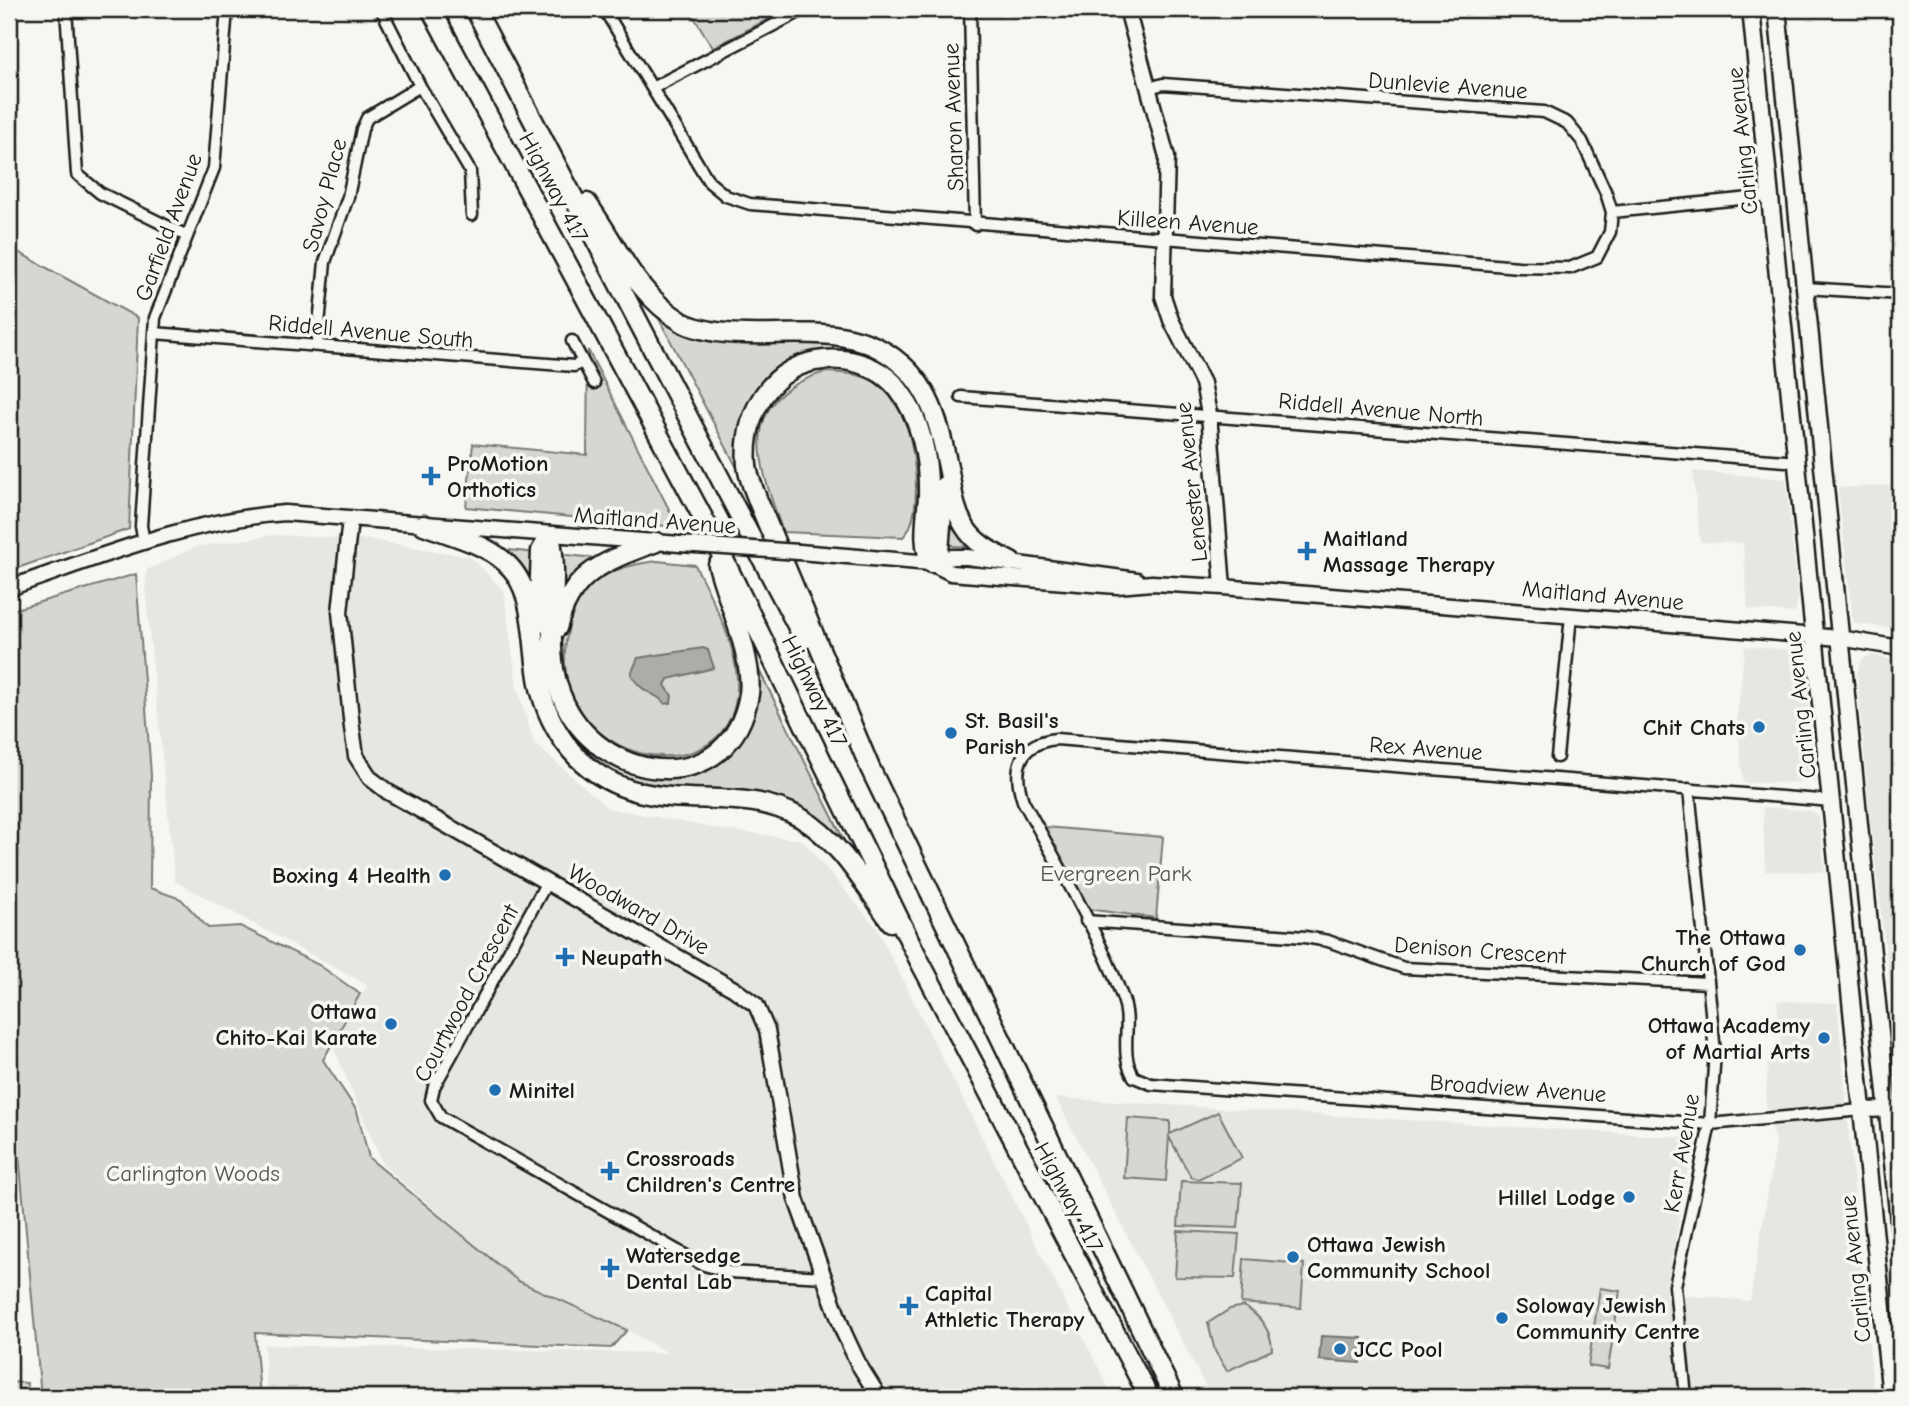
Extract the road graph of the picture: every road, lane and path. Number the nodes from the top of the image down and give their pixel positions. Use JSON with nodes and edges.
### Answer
{"nodes":[{"id":1,"x":66,"y":9,"type":"edge"},
{"id":2,"x":227,"y":9,"type":"edge"},
{"id":3,"x":381,"y":9,"type":"edge"},
{"id":4,"x":431,"y":9,"type":"edge"},
{"id":5,"x":475,"y":9,"type":"edge"},
{"id":6,"x":604,"y":9,"type":"edge"},
{"id":7,"x":805,"y":9,"type":"edge"},
{"id":8,"x":970,"y":9,"type":"edge"},
{"id":9,"x":1127,"y":9,"type":"edge"},
{"id":10,"x":1751,"y":9,"type":"edge"},
{"id":11,"x":1777,"y":9,"type":"edge"},
{"id":12,"x":420,"y":86,"type":"junction"},
{"id":13,"x":652,"y":88,"type":"junction"},
{"id":14,"x":1149,"y":88,"type":"junction"},
{"id":15,"x":539,"y":135,"type":"junction"},
{"id":16,"x":1770,"y":196,"type":"junction"},
{"id":17,"x":1612,"y":212,"type":"junction"},
{"id":18,"x":472,"y":215,"type":"dead end"},
{"id":19,"x":975,"y":225,"type":"junction"},
{"id":20,"x":187,"y":236,"type":"junction"},
{"id":21,"x":1165,"y":240,"type":"junction"},
{"id":22,"x":1805,"y":288,"type":"junction"},
{"id":23,"x":1900,"y":294,"type":"edge"},
{"id":24,"x":154,"y":333,"type":"junction"},
{"id":25,"x":572,"y":341,"type":"dead end"},
{"id":26,"x":317,"y":345,"type":"junction"},
{"id":27,"x":583,"y":362,"type":"junction"},
{"id":28,"x":594,"y":383,"type":"dead end"},
{"id":29,"x":961,"y":397,"type":"dead end"},
{"id":30,"x":1209,"y":414,"type":"junction"},
{"id":31,"x":942,"y":438,"type":"junction"},
{"id":32,"x":1798,"y":462,"type":"junction"},
{"id":33,"x":350,"y":519,"type":"junction"},
{"id":34,"x":424,"y":525,"type":"junction"},
{"id":35,"x":708,"y":527,"type":"junction"},
{"id":36,"x":550,"y":536,"type":"junction"},
{"id":37,"x":144,"y":542,"type":"junction"},
{"id":38,"x":656,"y":542,"type":"junction"},
{"id":39,"x":1011,"y":562,"type":"junction"},
{"id":40,"x":931,"y":564,"type":"junction"},
{"id":41,"x":1152,"y":583,"type":"junction"},
{"id":42,"x":1223,"y":587,"type":"junction"},
{"id":43,"x":9,"y":588,"type":"edge"},
{"id":44,"x":1571,"y":616,"type":"junction"},
{"id":45,"x":1816,"y":636,"type":"junction"},
{"id":46,"x":1840,"y":638,"type":"junction"},
{"id":47,"x":551,"y":648,"type":"junction"},
{"id":48,"x":1900,"y":648,"type":"edge"},
{"id":49,"x":536,"y":666,"type":"junction"},
{"id":50,"x":846,"y":717,"type":"junction"},
{"id":51,"x":1557,"y":757,"type":"dead end"},
{"id":52,"x":1689,"y":789,"type":"junction"},
{"id":53,"x":1832,"y":801,"type":"junction"},
{"id":54,"x":547,"y":882,"type":"junction"},
{"id":55,"x":1086,"y":921,"type":"junction"},
{"id":56,"x":919,"y":960,"type":"junction"},
{"id":57,"x":1709,"y":983,"type":"junction"},
{"id":58,"x":1894,"y":1109,"type":"edge"},
{"id":59,"x":1862,"y":1110,"type":"junction"},
{"id":60,"x":1710,"y":1124,"type":"junction"},
{"id":61,"x":1900,"y":1233,"type":"edge"},
{"id":62,"x":825,"y":1277,"type":"junction"},
{"id":63,"x":879,"y":1397,"type":"edge"},
{"id":64,"x":1149,"y":1397,"type":"edge"},
{"id":65,"x":1174,"y":1397,"type":"edge"},
{"id":66,"x":1685,"y":1397,"type":"edge"},
{"id":67,"x":1891,"y":1397,"type":"edge"}],
"edges":[{"from":1,"to":20,"type":"street"},
{"from":2,"to":20,"type":"street","name":"Garfield Avenue"},
{"from":3,"to":12,"type":"street"},
{"from":4,"to":35,"type":"highway","name":"Highway 417"},
{"from":5,"to":15,"type":"highway"},
{"from":6,"to":13,"type":"street"},
{"from":7,"to":13,"type":"street"},
{"from":8,"to":19,"type":"street","name":"Sharon Avenue"},
{"from":9,"to":14,"type":"main road","name":"Lenester Avenue"},
{"from":10,"to":16,"type":"main road","name":"Carling Avenue"},
{"from":11,"to":22,"type":"main road","name":"Carling Avenue"},
{"from":12,"to":18,"type":"street"},
{"from":12,"to":26,"type":"street","name":"Savoy Place"},
{"from":13,"to":19,"type":"street","name":"Killeen Avenue"},
{"from":14,"to":17,"type":"street","name":"Dunlevie Avenue"},
{"from":14,"to":21,"type":"main road","name":"Lenester Avenue"},
{"from":15,"to":31,"type":"highway"},
{"from":15,"to":50,"type":"highway"},
{"from":16,"to":17,"type":"street"},
{"from":16,"to":32,"type":"main road","name":"Carling Avenue"},
{"from":17,"to":21,"type":"street","name":"Killeen Avenue"},
{"from":19,"to":21,"type":"street","name":"Killeen Avenue"},
{"from":20,"to":24,"type":"street","name":"Garfield Avenue"},
{"from":21,"to":30,"type":"main road","name":"Lenester Avenue"},
{"from":22,"to":23,"type":"street"},
{"from":22,"to":46,"type":"main road","name":"Carling Avenue"},
{"from":24,"to":26,"type":"street","name":"Riddell Avenue South"},
{"from":24,"to":37,"type":"street","name":"Garfield Avenue"},
{"from":25,"to":27,"type":"street"},
{"from":26,"to":27,"type":"street","name":"Riddell Avenue South"},
{"from":27,"to":28,"type":"street"},
{"from":29,"to":30,"type":"street","name":"Riddell Avenue North"},
{"from":30,"to":32,"type":"street","name":"Riddell Avenue North"},
{"from":30,"to":42,"type":"main road","name":"Lenester Avenue"},
{"from":31,"to":39,"type":"highway"},
{"from":31,"to":40,"type":"highway"},
{"from":32,"to":45,"type":"main road","name":"Carling Avenue"},
{"from":33,"to":34,"type":"main road","name":"Maitland Avenue"},
{"from":33,"to":37,"type":"main road","name":"Maitland Avenue"},
{"from":33,"to":54,"type":"main road","name":"Woodward Drive"},
{"from":34,"to":36,"type":"main road","name":"Maitland Avenue"},
{"from":34,"to":49,"type":"highway"},
{"from":35,"to":47,"type":"highway"},
{"from":35,"to":56,"type":"highway","name":"Highway 417"},
{"from":36,"to":38,"type":"main road","name":"Maitland Avenue"},
{"from":36,"to":47,"type":"highway"},
{"from":36,"to":49,"type":"highway"},
{"from":37,"to":43,"type":"main road","name":"Maitland Avenue"},
{"from":38,"to":40,"type":"main road","name":"Maitland Avenue","bridge":true},
{"from":38,"to":47,"type":"highway"},
{"from":39,"to":40,"type":"main road","name":"Maitland Avenue"},
{"from":39,"to":41,"type":"main road","name":"Maitland Avenue"},
{"from":40,"to":41,"type":"main road","name":"Maitland Avenue"},
{"from":40,"to":50,"type":"highway"},
{"from":41,"to":42,"type":"main road","name":"Maitland Avenue"},
{"from":42,"to":44,"type":"main road","name":"Maitland Avenue"},
{"from":44,"to":45,"type":"main road","name":"Maitland Avenue"},
{"from":44,"to":51,"type":"street"},
{"from":45,"to":46,"type":"main road","name":"Maitland Avenue"},
{"from":45,"to":53,"type":"main road","name":"Carling Avenue"},
{"from":46,"to":48,"type":"main road","name":"Maitland Avenue"},
{"from":46,"to":58,"type":"main road","name":"Carling Avenue"},
{"from":49,"to":56,"type":"highway"},
{"from":50,"to":65,"type":"highway"},
{"from":52,"to":53,"type":"street","name":"Rex Avenue"},
{"from":52,"to":55,"type":"street","name":"Rex Avenue"},
{"from":52,"to":57,"type":"street","name":"Kerr Avenue"},
{"from":53,"to":59,"type":"main road","name":"Carling Avenue"},
{"from":54,"to":62,"type":"main road","name":"Woodward Drive"},
{"from":54,"to":62,"type":"street","name":"Courtwood Crescent"},
{"from":55,"to":57,"type":"street","name":"Denison Crescent"},
{"from":55,"to":60,"type":"street","name":"Broadview Avenue"},
{"from":56,"to":64,"type":"highway","name":"Highway 417"},
{"from":57,"to":60,"type":"street","name":"Kerr Avenue"},
{"from":58,"to":59,"type":"main road","name":"Broadview Avenue"},
{"from":58,"to":61,"type":"main road","name":"Carling Avenue"},
{"from":59,"to":60,"type":"street","name":"Broadview Avenue"},
{"from":59,"to":67,"type":"main road","name":"Carling Avenue"},
{"from":60,"to":66,"type":"street","name":"Kerr Avenue"},
{"from":62,"to":63,"type":"main road","name":"Woodward Drive"}]}
